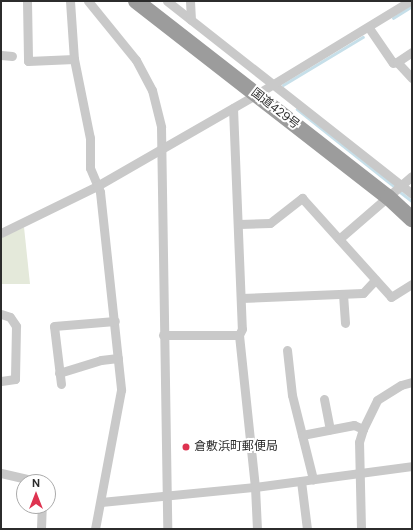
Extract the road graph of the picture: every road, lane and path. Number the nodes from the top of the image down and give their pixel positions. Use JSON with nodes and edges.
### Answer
{"nodes":[{"id":1,"x":27,"y":1,"type":"edge"},
{"id":2,"x":70,"y":1,"type":"edge"},
{"id":3,"x":88,"y":1,"type":"edge"},
{"id":4,"x":136,"y":1,"type":"edge"},
{"id":5,"x":166,"y":1,"type":"edge"},
{"id":6,"x":190,"y":1,"type":"edge"},
{"id":7,"x":410,"y":1,"type":"edge"},
{"id":8,"x":191,"y":20,"type":"junction"},
{"id":9,"x":369,"y":28,"type":"junction"},
{"id":10,"x":412,"y":52,"type":"edge"},
{"id":11,"x":1,"y":55,"type":"edge"},
{"id":12,"x":12,"y":56,"type":"dead end"},
{"id":13,"x":74,"y":59,"type":"junction"},
{"id":14,"x":397,"y":62,"type":"junction"},
{"id":15,"x":412,"y":78,"type":"edge"},
{"id":16,"x":267,"y":88,"type":"junction"},
{"id":17,"x":234,"y":108,"type":"junction"},
{"id":18,"x":160,"y":149,"type":"junction"},
{"id":19,"x":412,"y":176,"type":"edge"},
{"id":20,"x":97,"y":186,"type":"junction"},
{"id":21,"x":396,"y":190,"type":"junction"},
{"id":22,"x":412,"y":194,"type":"edge"},
{"id":23,"x":412,"y":219,"type":"edge"},
{"id":24,"x":239,"y":224,"type":"junction"},
{"id":25,"x":1,"y":233,"type":"edge"},
{"id":26,"x":339,"y":239,"type":"junction"},
{"id":27,"x":375,"y":280,"type":"junction"},
{"id":28,"x":412,"y":284,"type":"edge"},
{"id":29,"x":343,"y":294,"type":"junction"},
{"id":30,"x":241,"y":298,"type":"junction"},
{"id":31,"x":1,"y":314,"type":"edge"},
{"id":32,"x":115,"y":321,"type":"junction"},
{"id":33,"x":345,"y":323,"type":"dead end"},
{"id":34,"x":164,"y":335,"type":"junction"},
{"id":35,"x":239,"y":335,"type":"junction"},
{"id":36,"x":287,"y":350,"type":"dead end"},
{"id":37,"x":118,"y":358,"type":"junction"},
{"id":38,"x":59,"y":373,"type":"junction"},
{"id":39,"x":1,"y":381,"type":"edge"},
{"id":40,"x":412,"y":382,"type":"edge"},
{"id":41,"x":61,"y":384,"type":"dead end"},
{"id":42,"x":324,"y":399,"type":"dead end"},
{"id":43,"x":330,"y":429,"type":"junction"},
{"id":44,"x":363,"y":429,"type":"junction"},
{"id":45,"x":302,"y":435,"type":"junction"},
{"id":46,"x":412,"y":466,"type":"edge"},
{"id":47,"x":361,"y":471,"type":"junction"},
{"id":48,"x":1,"y":473,"type":"edge"},
{"id":49,"x":16,"y":476,"type":"edge"},
{"id":50,"x":313,"y":479,"type":"junction"},
{"id":51,"x":301,"y":480,"type":"junction"},
{"id":52,"x":255,"y":487,"type":"junction"},
{"id":53,"x":167,"y":496,"type":"junction"},
{"id":54,"x":101,"y":502,"type":"junction"},
{"id":55,"x":42,"y":514,"type":"edge"},
{"id":56,"x":41,"y":529,"type":"edge"},
{"id":57,"x":95,"y":529,"type":"edge"},
{"id":58,"x":167,"y":529,"type":"edge"},
{"id":59,"x":246,"y":529,"type":"edge"},
{"id":60,"x":257,"y":529,"type":"edge"},
{"id":61,"x":307,"y":529,"type":"edge"},
{"id":62,"x":361,"y":529,"type":"edge"}],
"edges":[{"from":1,"to":13,"type":"street"},
{"from":2,"to":13,"type":"street"},
{"from":3,"to":18,"type":"street"},
{"from":4,"to":16,"type":"highway","name":"国道429号"},
{"from":5,"to":8,"type":"street"},
{"from":6,"to":8,"type":"street"},
{"from":7,"to":9,"type":"street"},
{"from":8,"to":16,"type":"street"},
{"from":9,"to":14,"type":"street"},
{"from":9,"to":16,"type":"street"},
{"from":10,"to":14,"type":"street"},
{"from":11,"to":12,"type":"street"},
{"from":13,"to":20,"type":"street"},
{"from":14,"to":15,"type":"street"},
{"from":16,"to":17,"type":"street"},
{"from":16,"to":21,"type":"highway","name":"国道429号"},
{"from":17,"to":18,"type":"street"},
{"from":17,"to":24,"type":"street"},
{"from":18,"to":20,"type":"street"},
{"from":18,"to":34,"type":"street"},
{"from":19,"to":21,"type":"street"},
{"from":20,"to":25,"type":"street"},
{"from":20,"to":32,"type":"street"},
{"from":21,"to":22,"type":"street"},
{"from":21,"to":23,"type":"highway","name":"国道429号"},
{"from":21,"to":26,"type":"street"},
{"from":24,"to":26,"type":"street"},
{"from":24,"to":30,"type":"street"},
{"from":26,"to":27,"type":"street"},
{"from":27,"to":28,"type":"street"},
{"from":27,"to":29,"type":"street"},
{"from":29,"to":30,"type":"street"},
{"from":29,"to":33,"type":"street"},
{"from":30,"to":35,"type":"street"},
{"from":31,"to":39,"type":"street"},
{"from":32,"to":37,"type":"street"},
{"from":32,"to":38,"type":"street"},
{"from":34,"to":35,"type":"street"},
{"from":34,"to":53,"type":"street"},
{"from":35,"to":52,"type":"street"},
{"from":36,"to":45,"type":"street"},
{"from":37,"to":38,"type":"street"},
{"from":37,"to":54,"type":"street"},
{"from":38,"to":41,"type":"street"},
{"from":40,"to":44,"type":"street"},
{"from":42,"to":43,"type":"street"},
{"from":43,"to":44,"type":"street"},
{"from":43,"to":45,"type":"street"},
{"from":44,"to":47,"type":"street"},
{"from":45,"to":50,"type":"street"},
{"from":46,"to":47,"type":"street"},
{"from":47,"to":50,"type":"street"},
{"from":47,"to":62,"type":"street"},
{"from":48,"to":49,"type":"street"},
{"from":50,"to":51,"type":"street"},
{"from":51,"to":52,"type":"street"},
{"from":51,"to":61,"type":"street"},
{"from":52,"to":53,"type":"street"},
{"from":52,"to":60,"type":"street"},
{"from":53,"to":54,"type":"street"},
{"from":53,"to":58,"type":"street"},
{"from":54,"to":57,"type":"street"},
{"from":55,"to":56,"type":"street"},
{"from":59,"to":60,"type":"street"}]}
